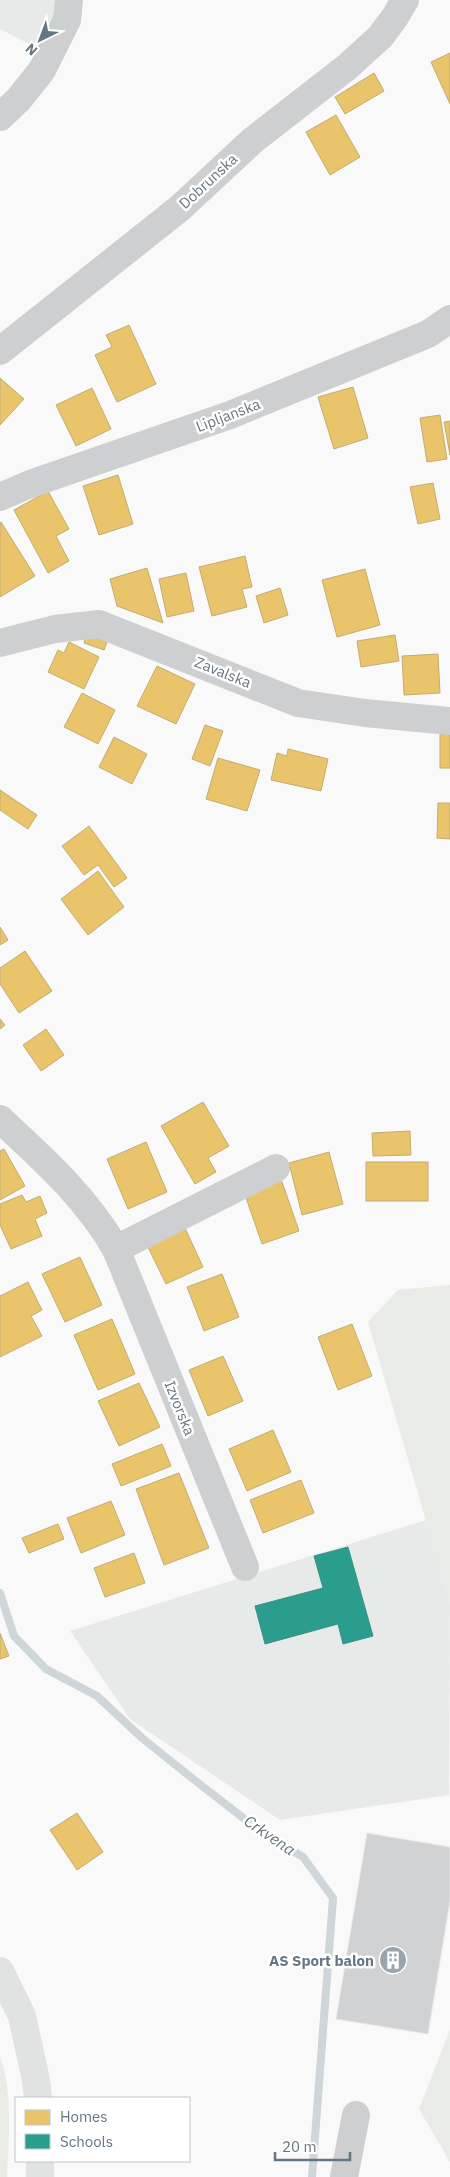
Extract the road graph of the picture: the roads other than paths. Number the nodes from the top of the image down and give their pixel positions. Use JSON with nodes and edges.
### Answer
{"nodes":[{"id":1,"x":69,"y":0,"type":"edge"},
{"id":2,"x":405,"y":0,"type":"edge"},
{"id":3,"x":0,"y":117,"type":"edge"},
{"id":4,"x":450,"y":319,"type":"edge"},
{"id":5,"x":0,"y":351,"type":"edge"},
{"id":6,"x":0,"y":497,"type":"edge"},
{"id":7,"x":0,"y":643,"type":"edge"},
{"id":8,"x":450,"y":721,"type":"edge"},
{"id":9,"x":0,"y":1119,"type":"edge"},
{"id":10,"x":276,"y":1168,"type":"dead end"},
{"id":11,"x":116,"y":1249,"type":"junction"},
{"id":12,"x":245,"y":1568,"type":"dead end"},
{"id":13,"x":0,"y":1971,"type":"edge"},
{"id":14,"x":38,"y":2097,"type":"edge"},
{"id":15,"x":356,"y":2115,"type":"dead end"},
{"id":16,"x":40,"y":2162,"type":"edge"},
{"id":17,"x":40,"y":2177,"type":"edge"},
{"id":18,"x":344,"y":2177,"type":"edge"}],
"edges":[{"from":1,"to":3,"type":"street"},
{"from":2,"to":5,"type":"street","name":"Dobrunska"},
{"from":4,"to":6,"type":"street","name":"Lipljanska"},
{"from":7,"to":8,"type":"street","name":"Zavalska"},
{"from":9,"to":11,"type":"street","name":"Izvorska"},
{"from":10,"to":11,"type":"street"},
{"from":11,"to":12,"type":"street","name":"Izvorska"},
{"from":13,"to":14,"type":"main road"},
{"from":15,"to":18,"type":"street"},
{"from":16,"to":17,"type":"main road"}]}
